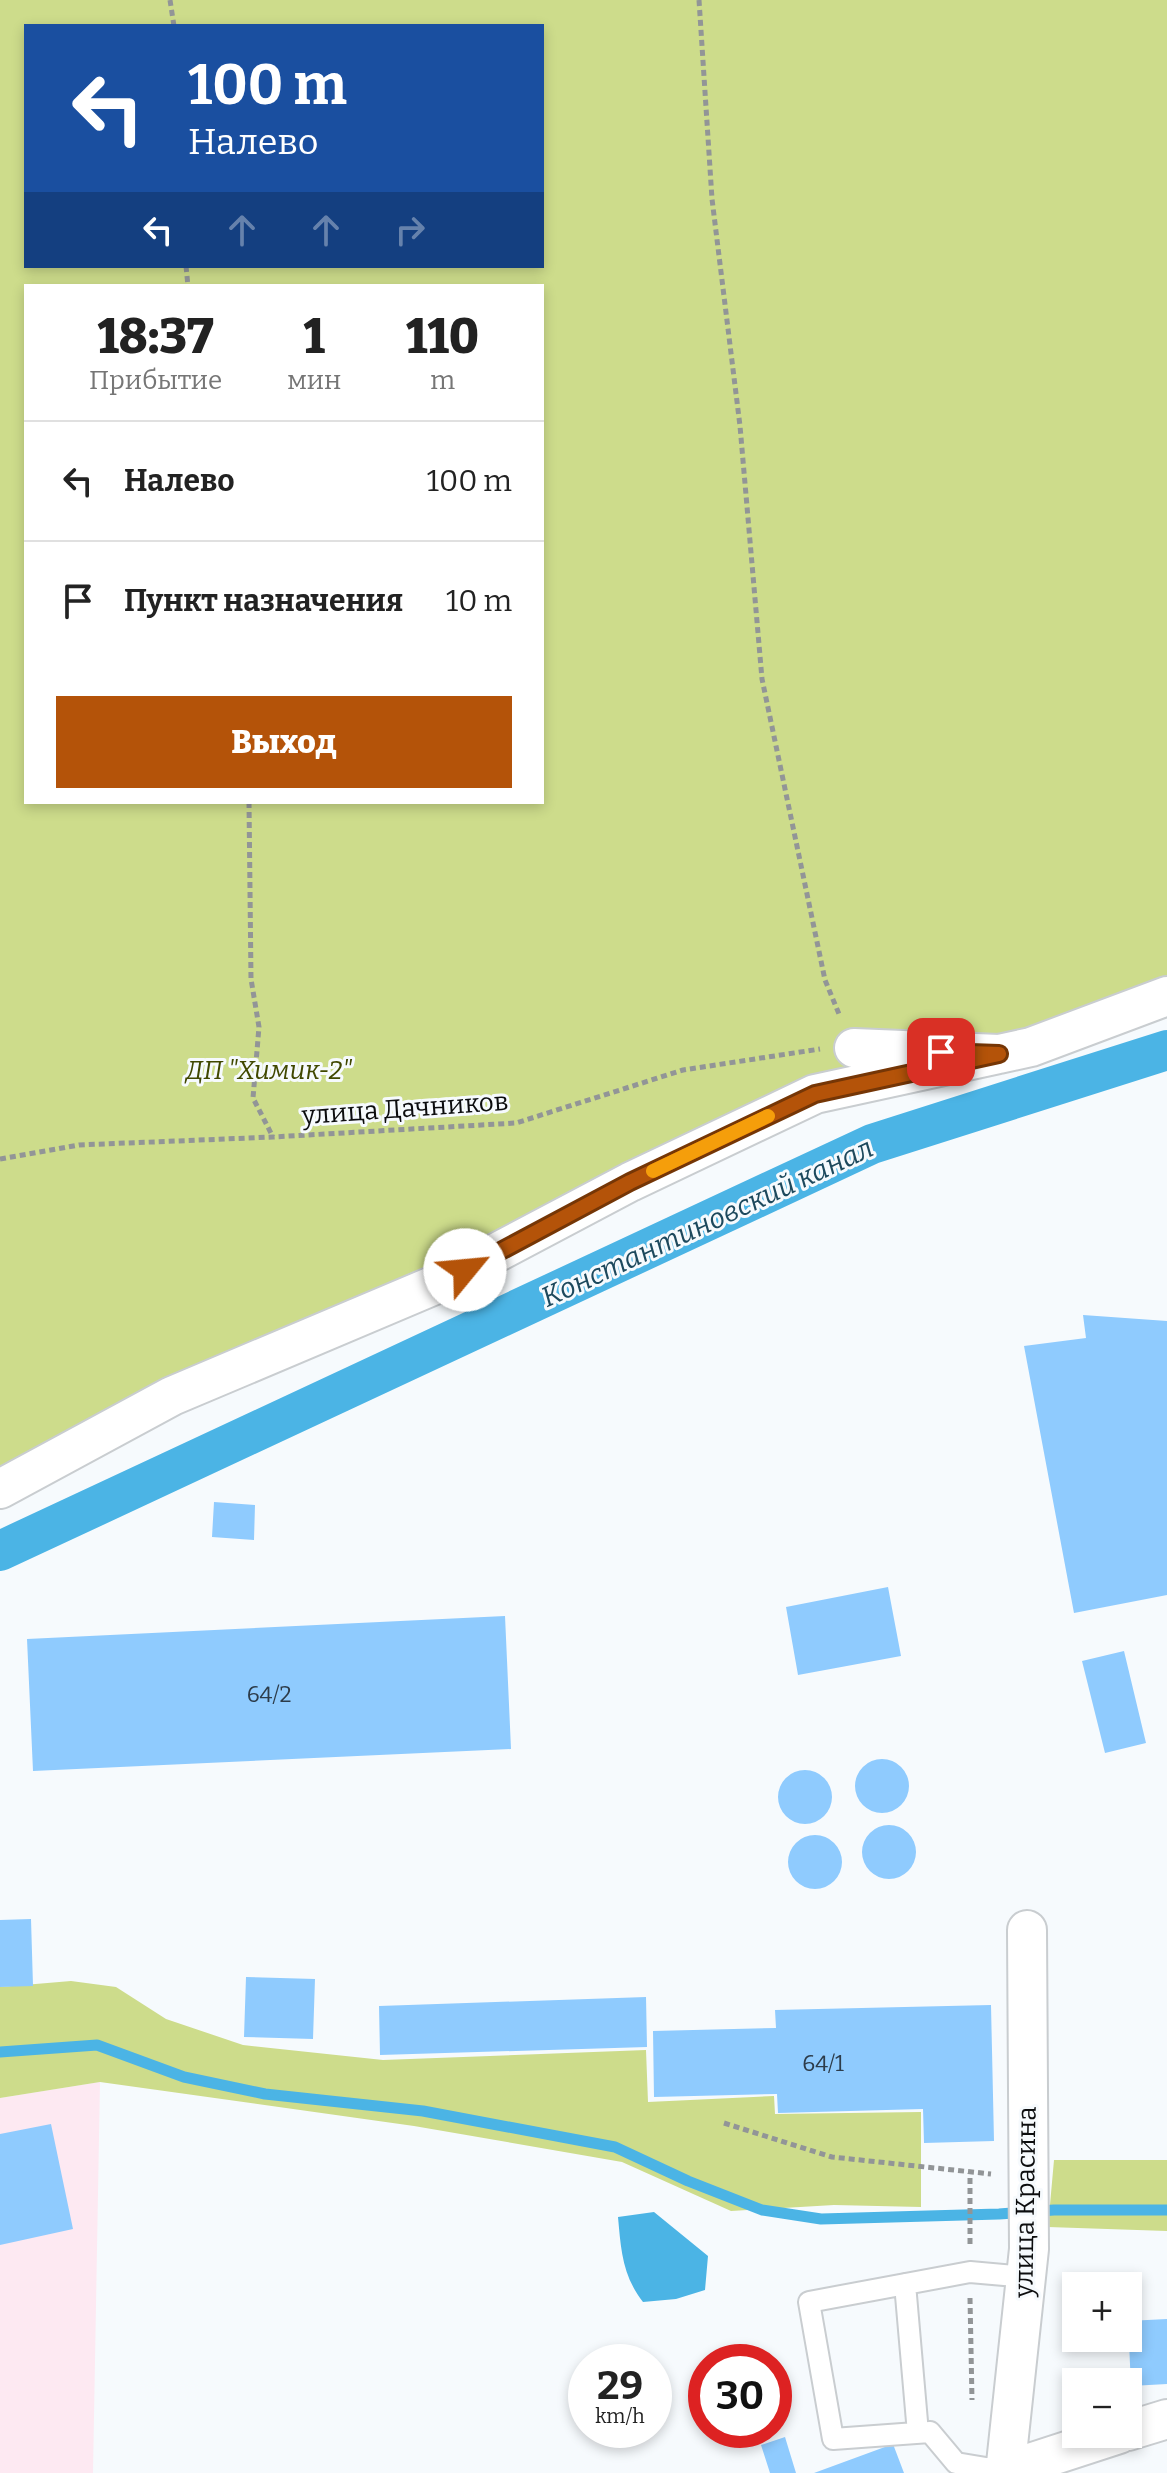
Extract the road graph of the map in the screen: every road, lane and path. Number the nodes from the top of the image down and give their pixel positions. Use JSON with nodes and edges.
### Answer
{"nodes":[{"id":1,"x":170,"y":0,"type":"edge"},
{"id":2,"x":699,"y":0,"type":"edge"},
{"id":3,"x":174,"y":24,"type":"edge"},
{"id":4,"x":249,"y":804,"type":"edge"},
{"id":5,"x":1167,"y":996,"type":"edge"},
{"id":6,"x":854,"y":1048,"type":"junction"},
{"id":7,"x":999,"y":1054,"type":"junction"},
{"id":8,"x":273,"y":1137,"type":"junction"},
{"id":9,"x":0,"y":1159,"type":"edge"},
{"id":10,"x":0,"y":1489,"type":"edge"},
{"id":11,"x":1027,"y":1930,"type":"dead end"},
{"id":12,"x":724,"y":2123,"type":"dead end"},
{"id":13,"x":970,"y":2263,"type":"junction"},
{"id":14,"x":1027,"y":2263,"type":"junction"},
{"id":15,"x":905,"y":2284,"type":"junction"},
{"id":16,"x":972,"y":2409,"type":"dead end"},
{"id":17,"x":1167,"y":2419,"type":"edge"},
{"id":18,"x":1142,"y":2427,"type":"edge"},
{"id":19,"x":918,"y":2433,"type":"junction"},
{"id":20,"x":1076,"y":2448,"type":"edge"},
{"id":21,"x":1003,"y":2472,"type":"edge"}],
"edges":[{"from":1,"to":3,"type":"path"},
{"from":2,"to":6,"type":"path"},
{"from":4,"to":8,"type":"path"},
{"from":5,"to":7,"type":"street"},
{"from":6,"to":7,"type":"street"},
{"from":6,"to":8,"type":"path","name":"улица Дачников"},
{"from":7,"to":10,"type":"street"},
{"from":8,"to":9,"type":"path","name":"улица Дачников"},
{"from":11,"to":14,"type":"street","name":"улица Красина"},
{"from":12,"to":13,"type":"path"},
{"from":13,"to":14,"type":"lane"},
{"from":13,"to":15,"type":"lane"},
{"from":13,"to":16,"type":"path"},
{"from":14,"to":21,"type":"street","name":"улица Красина"},
{"from":15,"to":19,"type":"lane"},
{"from":15,"to":19,"type":"lane"},
{"from":17,"to":18,"type":"street"},
{"from":19,"to":21,"type":"lane"},
{"from":20,"to":21,"type":"street"}]}
